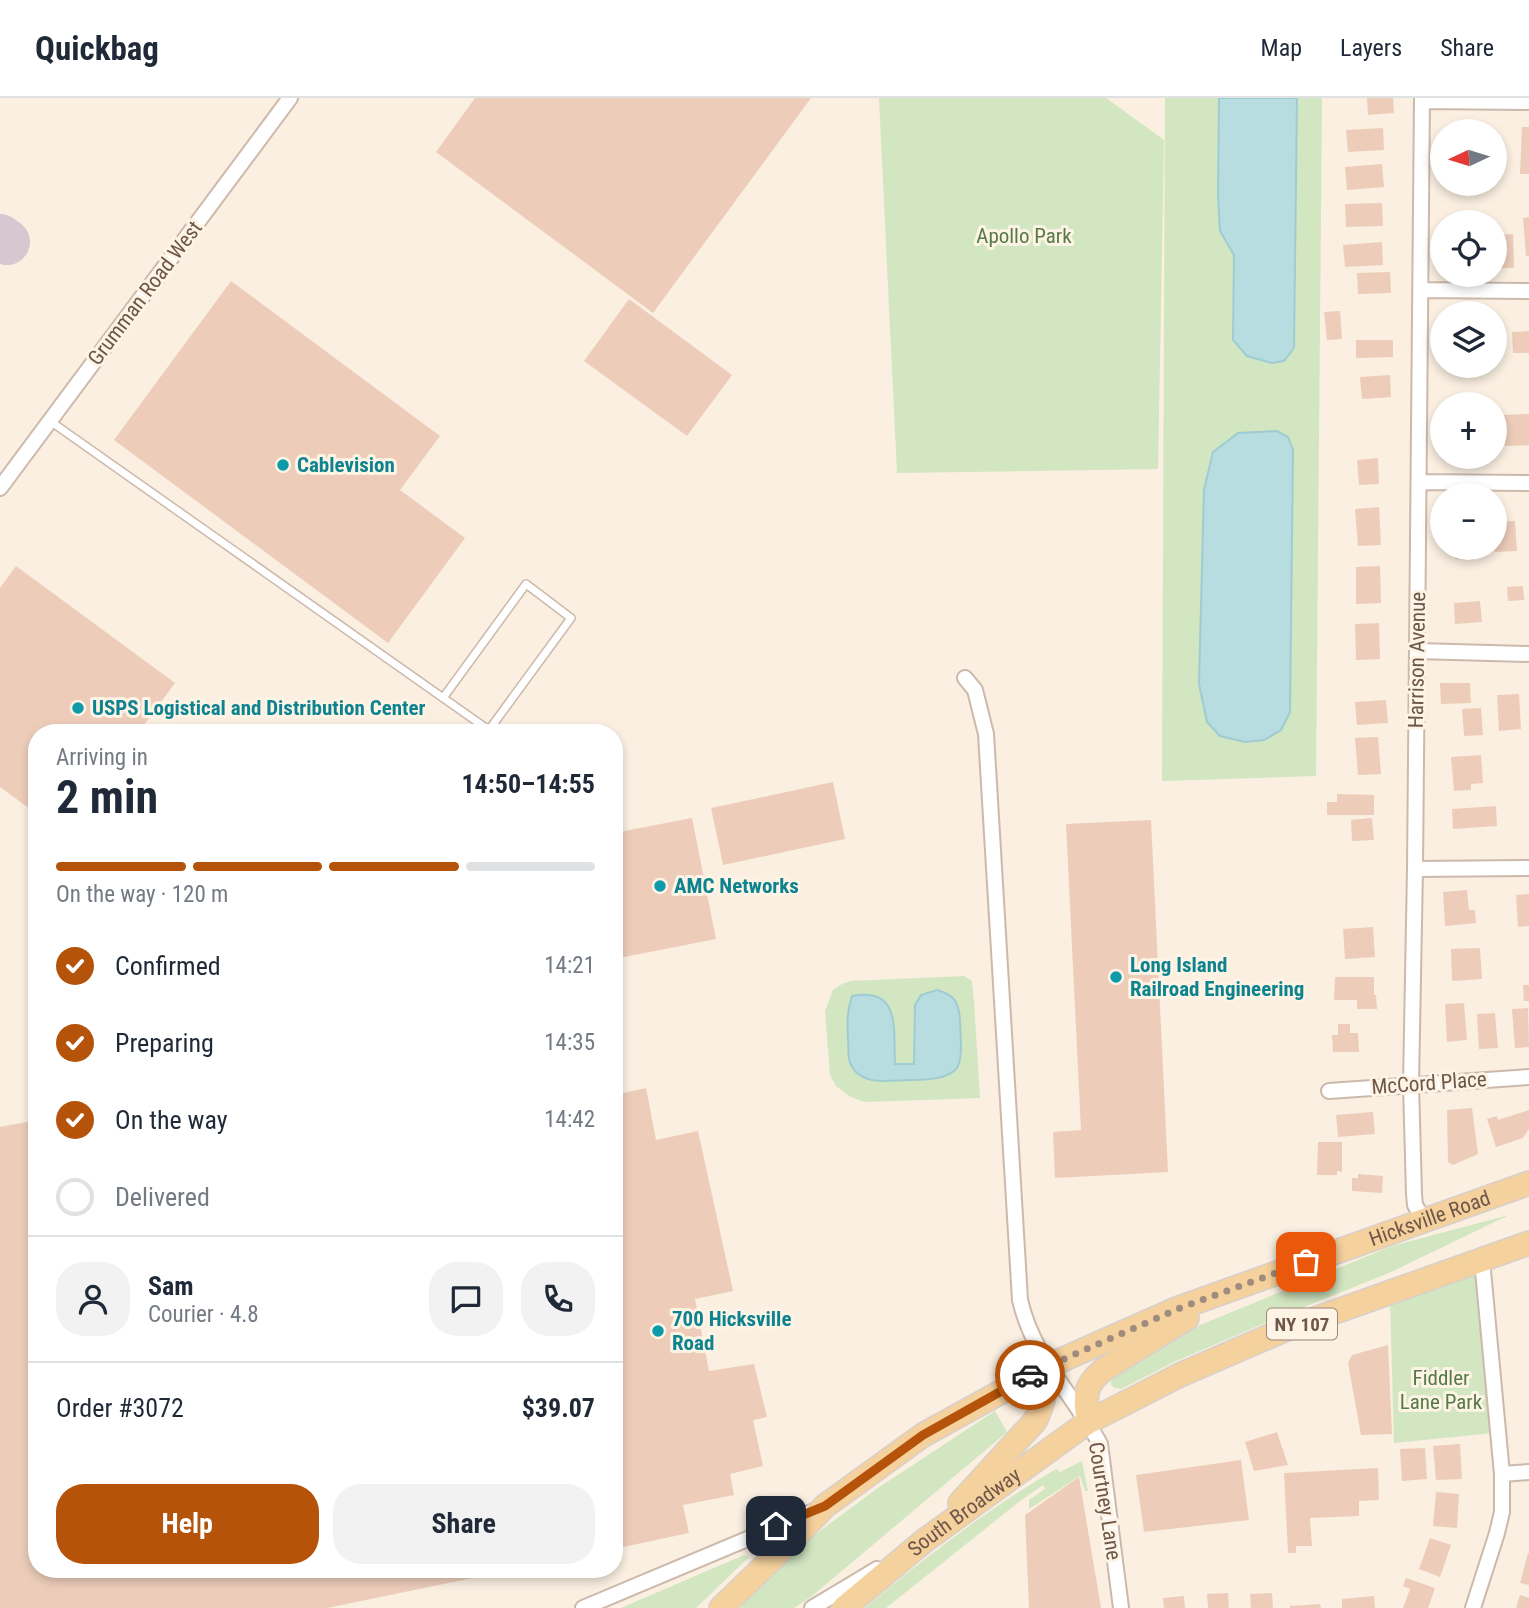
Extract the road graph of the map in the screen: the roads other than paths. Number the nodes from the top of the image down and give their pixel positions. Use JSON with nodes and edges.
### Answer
{"nodes":[{"id":1,"x":290,"y":98,"type":"edge"},
{"id":2,"x":1422,"y":99,"type":"edge"},
{"id":3,"x":1529,"y":102,"type":"edge"},
{"id":4,"x":1420,"y":290,"type":"junction"},
{"id":5,"x":1529,"y":291,"type":"edge"},
{"id":6,"x":50,"y":421,"type":"junction"},
{"id":7,"x":1419,"y":482,"type":"junction"},
{"id":8,"x":1529,"y":483,"type":"edge"},
{"id":9,"x":0,"y":488,"type":"edge"},
{"id":10,"x":1417,"y":651,"type":"junction"},
{"id":11,"x":1529,"y":654,"type":"edge"},
{"id":12,"x":965,"y":678,"type":"dead end"},
{"id":13,"x":443,"y":698,"type":"junction"},
{"id":14,"x":480,"y":724,"type":"edge"},
{"id":15,"x":497,"y":724,"type":"edge"},
{"id":16,"x":1529,"y":868,"type":"edge"},
{"id":17,"x":1415,"y":869,"type":"junction"},
{"id":18,"x":1529,"y":1077,"type":"edge"},
{"id":19,"x":1411,"y":1084,"type":"junction"},
{"id":20,"x":1329,"y":1091,"type":"dead end"},
{"id":21,"x":1529,"y":1183,"type":"edge"},
{"id":22,"x":1424,"y":1220,"type":"junction"},
{"id":23,"x":1529,"y":1243,"type":"edge"},
{"id":24,"x":1482,"y":1260,"type":"junction"},
{"id":25,"x":1235,"y":1288,"type":"junction"},
{"id":26,"x":1048,"y":1366,"type":"junction"},
{"id":27,"x":1088,"y":1423,"type":"junction"},
{"id":28,"x":1529,"y":1472,"type":"edge"},
{"id":29,"x":1502,"y":1474,"type":"junction"},
{"id":30,"x":825,"y":1506,"type":"junction"},
{"id":31,"x":924,"y":1541,"type":"junction"},
{"id":32,"x":583,"y":1608,"type":"edge"},
{"id":33,"x":721,"y":1608,"type":"edge"},
{"id":34,"x":812,"y":1608,"type":"edge"},
{"id":35,"x":844,"y":1608,"type":"edge"},
{"id":36,"x":1121,"y":1608,"type":"edge"},
{"id":37,"x":1473,"y":1608,"type":"edge"}],
"edges":[{"from":1,"to":6,"type":"street","name":"Grumman Road West"},
{"from":2,"to":3,"type":"street"},
{"from":2,"to":4,"type":"street","name":"Harrison Avenue"},
{"from":4,"to":5,"type":"street"},
{"from":4,"to":7,"type":"street","name":"Harrison Avenue"},
{"from":6,"to":9,"type":"street","name":"Grumman Road West"},
{"from":6,"to":13,"type":"lane"},
{"from":7,"to":8,"type":"street"},
{"from":7,"to":10,"type":"street","name":"Harrison Avenue"},
{"from":10,"to":11,"type":"street"},
{"from":10,"to":17,"type":"street","name":"Harrison Avenue"},
{"from":12,"to":26,"type":"street","name":"Courtney Lane"},
{"from":13,"to":14,"type":"lane"},
{"from":13,"to":15,"type":"lane"},
{"from":16,"to":17,"type":"street"},
{"from":17,"to":19,"type":"street","name":"Harrison Avenue"},
{"from":18,"to":19,"type":"street","name":"McCord Place"},
{"from":19,"to":20,"type":"street","name":"McCord Place"},
{"from":19,"to":22,"type":"street","name":"Harrison Avenue"},
{"from":21,"to":22,"type":"main road","name":"Hicksville Road","number":"NY 107"},
{"from":22,"to":25,"type":"main road","name":"Hicksville Road","number":"NY 107"},
{"from":23,"to":24,"type":"main road","number":"NY 107"},
{"from":24,"to":27,"type":"main road","number":"NY 107"},
{"from":24,"to":29,"type":"street"},
{"from":25,"to":26,"type":"main road","name":"Hicksville Road","number":"NY 107"},
{"from":25,"to":27,"type":"main road"},
{"from":26,"to":27,"type":"street","name":"Courtney Lane"},
{"from":26,"to":30,"type":"main road","name":"Hicksville Road","number":"NY 107"},
{"from":26,"to":31,"type":"main road"},
{"from":27,"to":31,"type":"main road","name":"South Broadway","number":"NY 107"},
{"from":27,"to":36,"type":"street","name":"Courtney Lane"},
{"from":28,"to":29,"type":"street"},
{"from":29,"to":37,"type":"street"},
{"from":30,"to":32,"type":"street"},
{"from":30,"to":33,"type":"main road","name":"Hicksville Road","number":"NY 107"},
{"from":31,"to":34,"type":"street"},
{"from":31,"to":35,"type":"main road","name":"South Broadway","number":"NY 107"}]}
